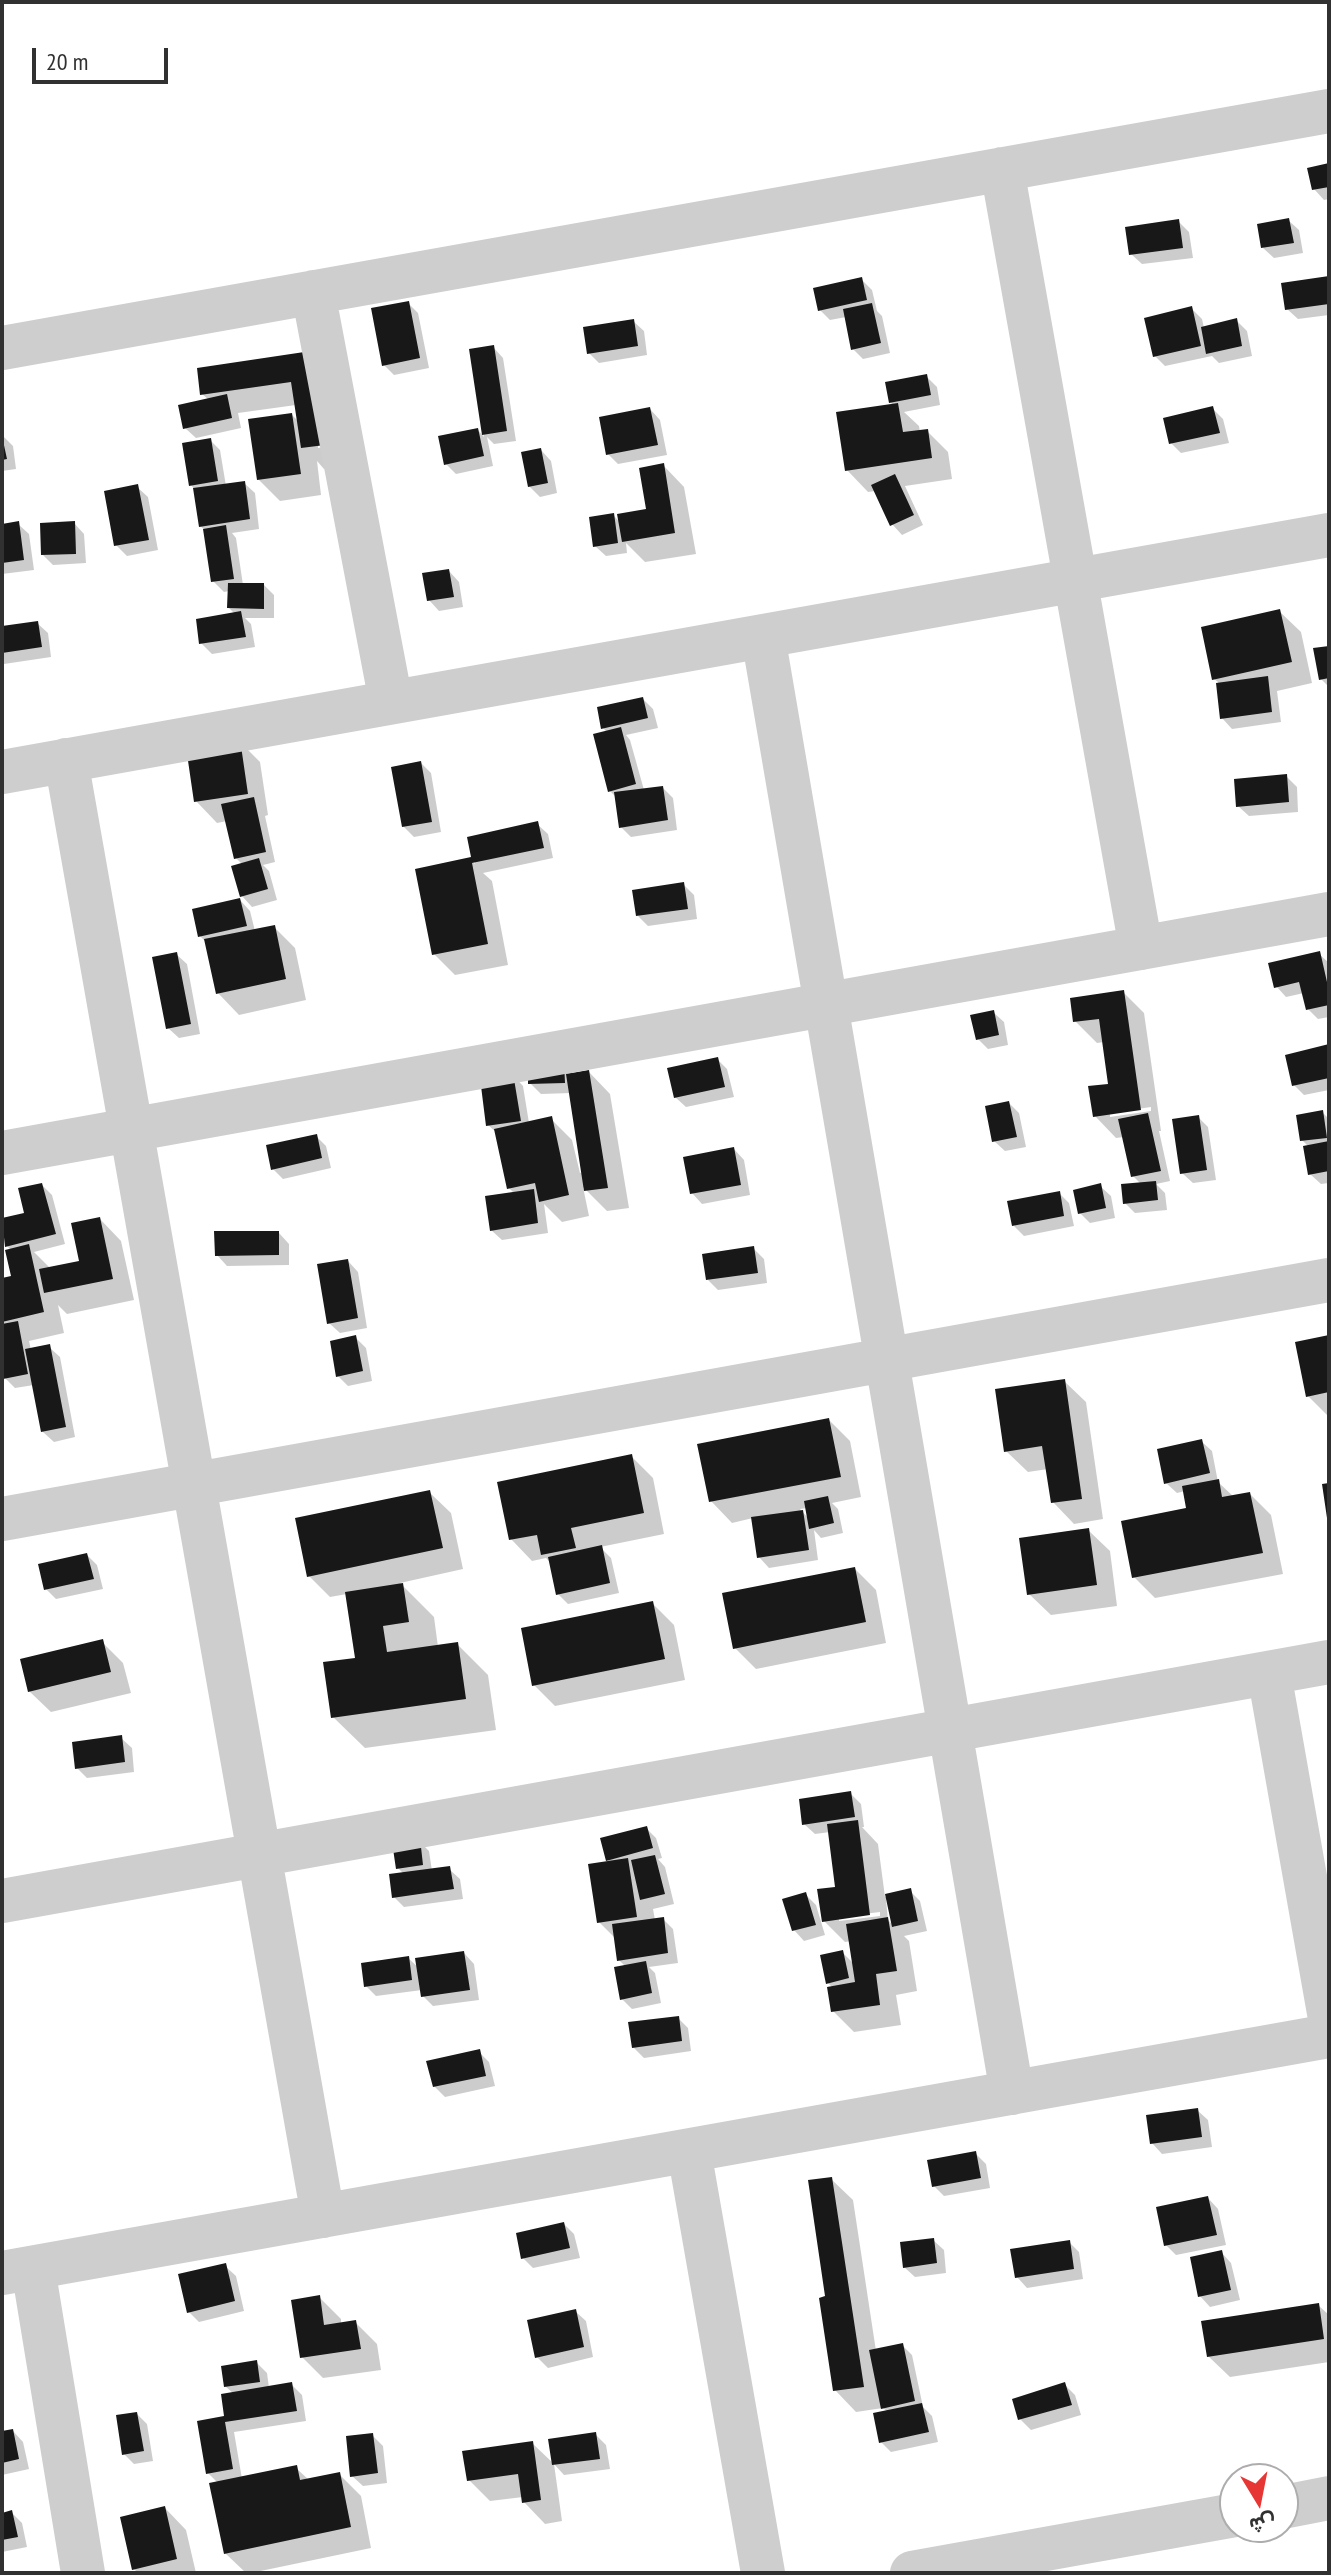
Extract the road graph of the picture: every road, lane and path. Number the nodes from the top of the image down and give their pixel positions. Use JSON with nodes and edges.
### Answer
{"nodes":[{"id":1,"x":1329,"y":111,"type":"edge"},
{"id":2,"x":1002,"y":169,"type":"junction"},
{"id":3,"x":313,"y":292,"type":"junction"},
{"id":4,"x":2,"y":348,"type":"edge"},
{"id":5,"x":1329,"y":535,"type":"edge"},
{"id":6,"x":1076,"y":580,"type":"junction"},
{"id":7,"x":763,"y":636,"type":"junction"},
{"id":8,"x":391,"y":702,"type":"junction"},
{"id":9,"x":66,"y":760,"type":"junction"},
{"id":10,"x":2,"y":772,"type":"edge"},
{"id":11,"x":1329,"y":914,"type":"edge"},
{"id":12,"x":1141,"y":948,"type":"junction"},
{"id":13,"x":826,"y":1005,"type":"junction"},
{"id":14,"x":132,"y":1130,"type":"junction"},
{"id":15,"x":2,"y":1153,"type":"edge"},
{"id":16,"x":1329,"y":1280,"type":"edge"},
{"id":17,"x":887,"y":1359,"type":"junction"},
{"id":18,"x":194,"y":1484,"type":"junction"},
{"id":19,"x":2,"y":1519,"type":"edge"},
{"id":20,"x":1329,"y":1662,"type":"edge"},
{"id":21,"x":1269,"y":1673,"type":"junction"},
{"id":22,"x":950,"y":1731,"type":"junction"},
{"id":23,"x":259,"y":1855,"type":"junction"},
{"id":24,"x":2,"y":1901,"type":"edge"},
{"id":25,"x":1329,"y":2013,"type":"edge"},
{"id":26,"x":1329,"y":2036,"type":"edge"},
{"id":27,"x":1012,"y":2093,"type":"junction"},
{"id":28,"x":689,"y":2151,"type":"junction"},
{"id":29,"x":323,"y":2216,"type":"junction"},
{"id":30,"x":17,"y":2270,"type":"edge"},
{"id":31,"x":1329,"y":2498,"type":"edge"},
{"id":32,"x":1299,"y":2504,"type":"edge"},
{"id":33,"x":1219,"y":2518,"type":"edge"},
{"id":34,"x":83,"y":2573,"type":"edge"},
{"id":35,"x":763,"y":2573,"type":"edge"},
{"id":36,"x":912,"y":2573,"type":"edge"}],
"edges":[{"from":1,"to":2,"type":"street"},
{"from":2,"to":3,"type":"street"},
{"from":2,"to":6,"type":"street"},
{"from":3,"to":4,"type":"street"},
{"from":3,"to":8,"type":"street"},
{"from":5,"to":6,"type":"street"},
{"from":6,"to":7,"type":"street"},
{"from":6,"to":12,"type":"street"},
{"from":7,"to":8,"type":"street"},
{"from":7,"to":13,"type":"street"},
{"from":8,"to":9,"type":"street"},
{"from":9,"to":10,"type":"street"},
{"from":9,"to":14,"type":"street"},
{"from":11,"to":12,"type":"street"},
{"from":12,"to":13,"type":"street"},
{"from":13,"to":14,"type":"street"},
{"from":13,"to":17,"type":"street"},
{"from":14,"to":15,"type":"street"},
{"from":14,"to":18,"type":"street"},
{"from":16,"to":17,"type":"street"},
{"from":17,"to":18,"type":"street"},
{"from":17,"to":22,"type":"street"},
{"from":18,"to":19,"type":"street"},
{"from":18,"to":23,"type":"street"},
{"from":20,"to":21,"type":"street"},
{"from":21,"to":22,"type":"street"},
{"from":21,"to":25,"type":"street"},
{"from":22,"to":23,"type":"street"},
{"from":22,"to":27,"type":"street"},
{"from":23,"to":24,"type":"street"},
{"from":23,"to":29,"type":"street"},
{"from":26,"to":27,"type":"street"},
{"from":27,"to":28,"type":"street"},
{"from":28,"to":29,"type":"street"},
{"from":28,"to":35,"type":"street"},
{"from":29,"to":30,"type":"street"},
{"from":30,"to":34,"type":"street"},
{"from":31,"to":32,"type":"street"},
{"from":33,"to":36,"type":"street"}]}
